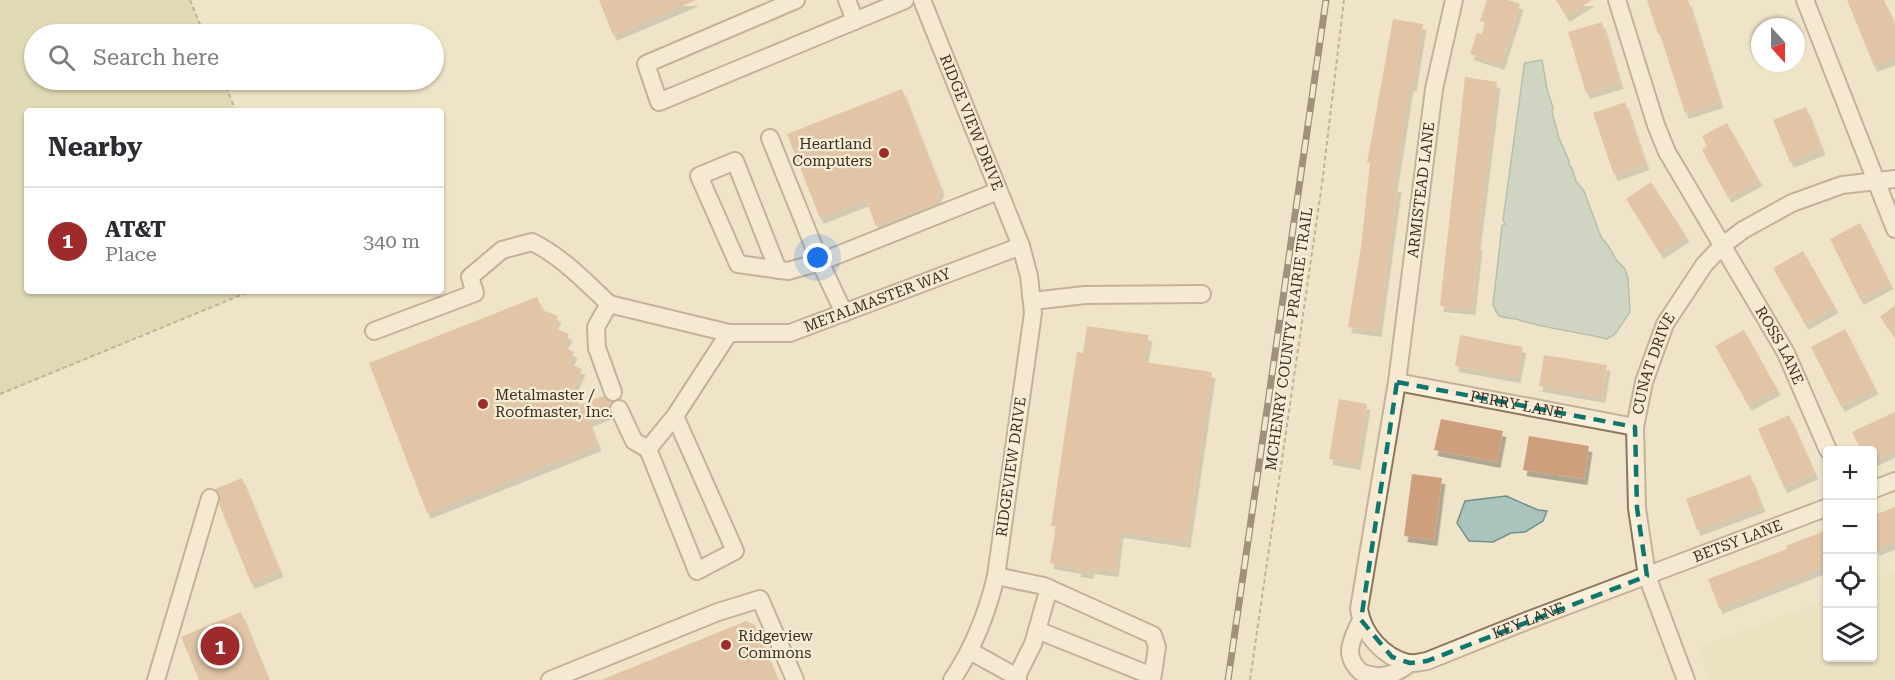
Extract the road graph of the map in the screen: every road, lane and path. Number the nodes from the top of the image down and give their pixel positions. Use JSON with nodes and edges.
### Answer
{"nodes":[{"id":1,"x":190,"y":0,"type":"edge"},
{"id":2,"x":796,"y":0,"type":"edge"},
{"id":3,"x":847,"y":0,"type":"edge"},
{"id":4,"x":905,"y":0,"type":"edge"},
{"id":5,"x":922,"y":0,"type":"edge"},
{"id":6,"x":1344,"y":0,"type":"edge"},
{"id":7,"x":1454,"y":0,"type":"edge"},
{"id":8,"x":1617,"y":0,"type":"edge"},
{"id":9,"x":1805,"y":0,"type":"edge"},
{"id":10,"x":855,"y":21,"type":"junction"},
{"id":11,"x":200,"y":24,"type":"edge"},
{"id":12,"x":227,"y":90,"type":"edge"},
{"id":13,"x":235,"y":108,"type":"edge"},
{"id":14,"x":770,"y":138,"type":"dead end"},
{"id":15,"x":1895,"y":179,"type":"edge"},
{"id":16,"x":1877,"y":180,"type":"junction"},
{"id":17,"x":998,"y":191,"type":"junction"},
{"id":18,"x":1895,"y":228,"type":"edge"},
{"id":19,"x":1021,"y":246,"type":"junction"},
{"id":20,"x":1722,"y":246,"type":"junction"},
{"id":21,"x":820,"y":262,"type":"junction"},
{"id":22,"x":778,"y":270,"type":"junction"},
{"id":23,"x":244,"y":294,"type":"edge"},
{"id":24,"x":1202,"y":294,"type":"dead end"},
{"id":25,"x":1032,"y":302,"type":"junction"},
{"id":26,"x":609,"y":304,"type":"junction"},
{"id":27,"x":844,"y":313,"type":"junction"},
{"id":28,"x":374,"y":331,"type":"dead end"},
{"id":29,"x":729,"y":333,"type":"junction"},
{"id":30,"x":1397,"y":382,"type":"junction"},
{"id":31,"x":613,"y":392,"type":"dead end"},
{"id":32,"x":0,"y":394,"type":"edge"},
{"id":33,"x":619,"y":409,"type":"dead end"},
{"id":34,"x":675,"y":416,"type":"junction"},
{"id":35,"x":1635,"y":427,"type":"junction"},
{"id":36,"x":1826,"y":446,"type":"edge"},
{"id":37,"x":648,"y":449,"type":"junction"},
{"id":38,"x":1895,"y":482,"type":"edge"},
{"id":39,"x":1877,"y":488,"type":"edge"},
{"id":40,"x":210,"y":498,"type":"dead end"},
{"id":41,"x":1823,"y":509,"type":"edge"},
{"id":42,"x":996,"y":576,"type":"junction"},
{"id":43,"x":1647,"y":576,"type":"junction"},
{"id":44,"x":1049,"y":588,"type":"junction"},
{"id":45,"x":1361,"y":620,"type":"junction"},
{"id":46,"x":1037,"y":630,"type":"junction"},
{"id":47,"x":970,"y":651,"type":"junction"},
{"id":48,"x":1410,"y":663,"type":"junction"},
{"id":49,"x":1152,"y":678,"type":"edge"},
{"id":50,"x":1017,"y":679,"type":"edge"},
{"id":51,"x":156,"y":680,"type":"edge"},
{"id":52,"x":550,"y":680,"type":"edge"},
{"id":53,"x":795,"y":680,"type":"edge"},
{"id":54,"x":952,"y":680,"type":"edge"},
{"id":55,"x":1250,"y":680,"type":"edge"},
{"id":56,"x":1686,"y":680,"type":"edge"}],
"edges":[{"from":1,"to":11,"type":"path"},
{"from":2,"to":10,"type":"street"},
{"from":3,"to":10,"type":"street"},
{"from":4,"to":10,"type":"street"},
{"from":5,"to":17,"type":"street","name":"RIDGE VIEW DRIVE"},
{"from":6,"to":55,"type":"path","name":"MCHENRY COUNTY PRAIRIE TRAIL"},
{"from":7,"to":30,"type":"street","name":"ARMISTEAD LANE"},
{"from":8,"to":20,"type":"street"},
{"from":9,"to":16,"type":"street"},
{"from":12,"to":13,"type":"path"},
{"from":14,"to":21,"type":"street"},
{"from":15,"to":16,"type":"street","name":"CUNAT DRIVE"},
{"from":16,"to":18,"type":"street"},
{"from":16,"to":20,"type":"street","name":"CUNAT DRIVE"},
{"from":17,"to":19,"type":"street","name":"RIDGE VIEW DRIVE"},
{"from":17,"to":21,"type":"street"},
{"from":19,"to":25,"type":"street","name":"RIDGEVIEW DRIVE"},
{"from":19,"to":27,"type":"street","name":"METALMASTER WAY"},
{"from":20,"to":35,"type":"street","name":"CUNAT DRIVE"},
{"from":20,"to":36,"type":"street","name":"ROSS LANE"},
{"from":21,"to":22,"type":"street"},
{"from":21,"to":27,"type":"street"},
{"from":22,"to":22,"type":"street"},
{"from":23,"to":32,"type":"path"},
{"from":24,"to":25,"type":"street"},
{"from":25,"to":42,"type":"street","name":"RIDGEVIEW DRIVE"},
{"from":26,"to":28,"type":"street"},
{"from":26,"to":29,"type":"street","name":"METALMASTER WAY"},
{"from":26,"to":31,"type":"street"},
{"from":27,"to":29,"type":"street","name":"METALMASTER WAY"},
{"from":29,"to":34,"type":"street"},
{"from":30,"to":35,"type":"street","name":"PERRY LANE"},
{"from":30,"to":45,"type":"street","name":"KEY LANE"},
{"from":33,"to":37,"type":"street"},
{"from":34,"to":37,"type":"street"},
{"from":34,"to":37,"type":"street"},
{"from":35,"to":43,"type":"street","name":"CUNAT DRIVE"},
{"from":38,"to":39,"type":"street"},
{"from":40,"to":51,"type":"street"},
{"from":41,"to":43,"type":"street","name":"BETSY LANE"},
{"from":42,"to":44,"type":"street"},
{"from":42,"to":47,"type":"street","name":"RIDGEVIEW DRIVE"},
{"from":43,"to":48,"type":"street","name":"KEY LANE"},
{"from":43,"to":56,"type":"street","name":"CUNAT DRIVE"},
{"from":44,"to":46,"type":"street"},
{"from":44,"to":49,"type":"street"},
{"from":45,"to":48,"type":"street"},
{"from":45,"to":48,"type":"street","name":"KEY LANE"},
{"from":46,"to":49,"type":"street"},
{"from":46,"to":50,"type":"street"},
{"from":47,"to":50,"type":"street"},
{"from":47,"to":54,"type":"street","name":"RIDGEVIEW DRIVE"},
{"from":52,"to":53,"type":"street"}]}
